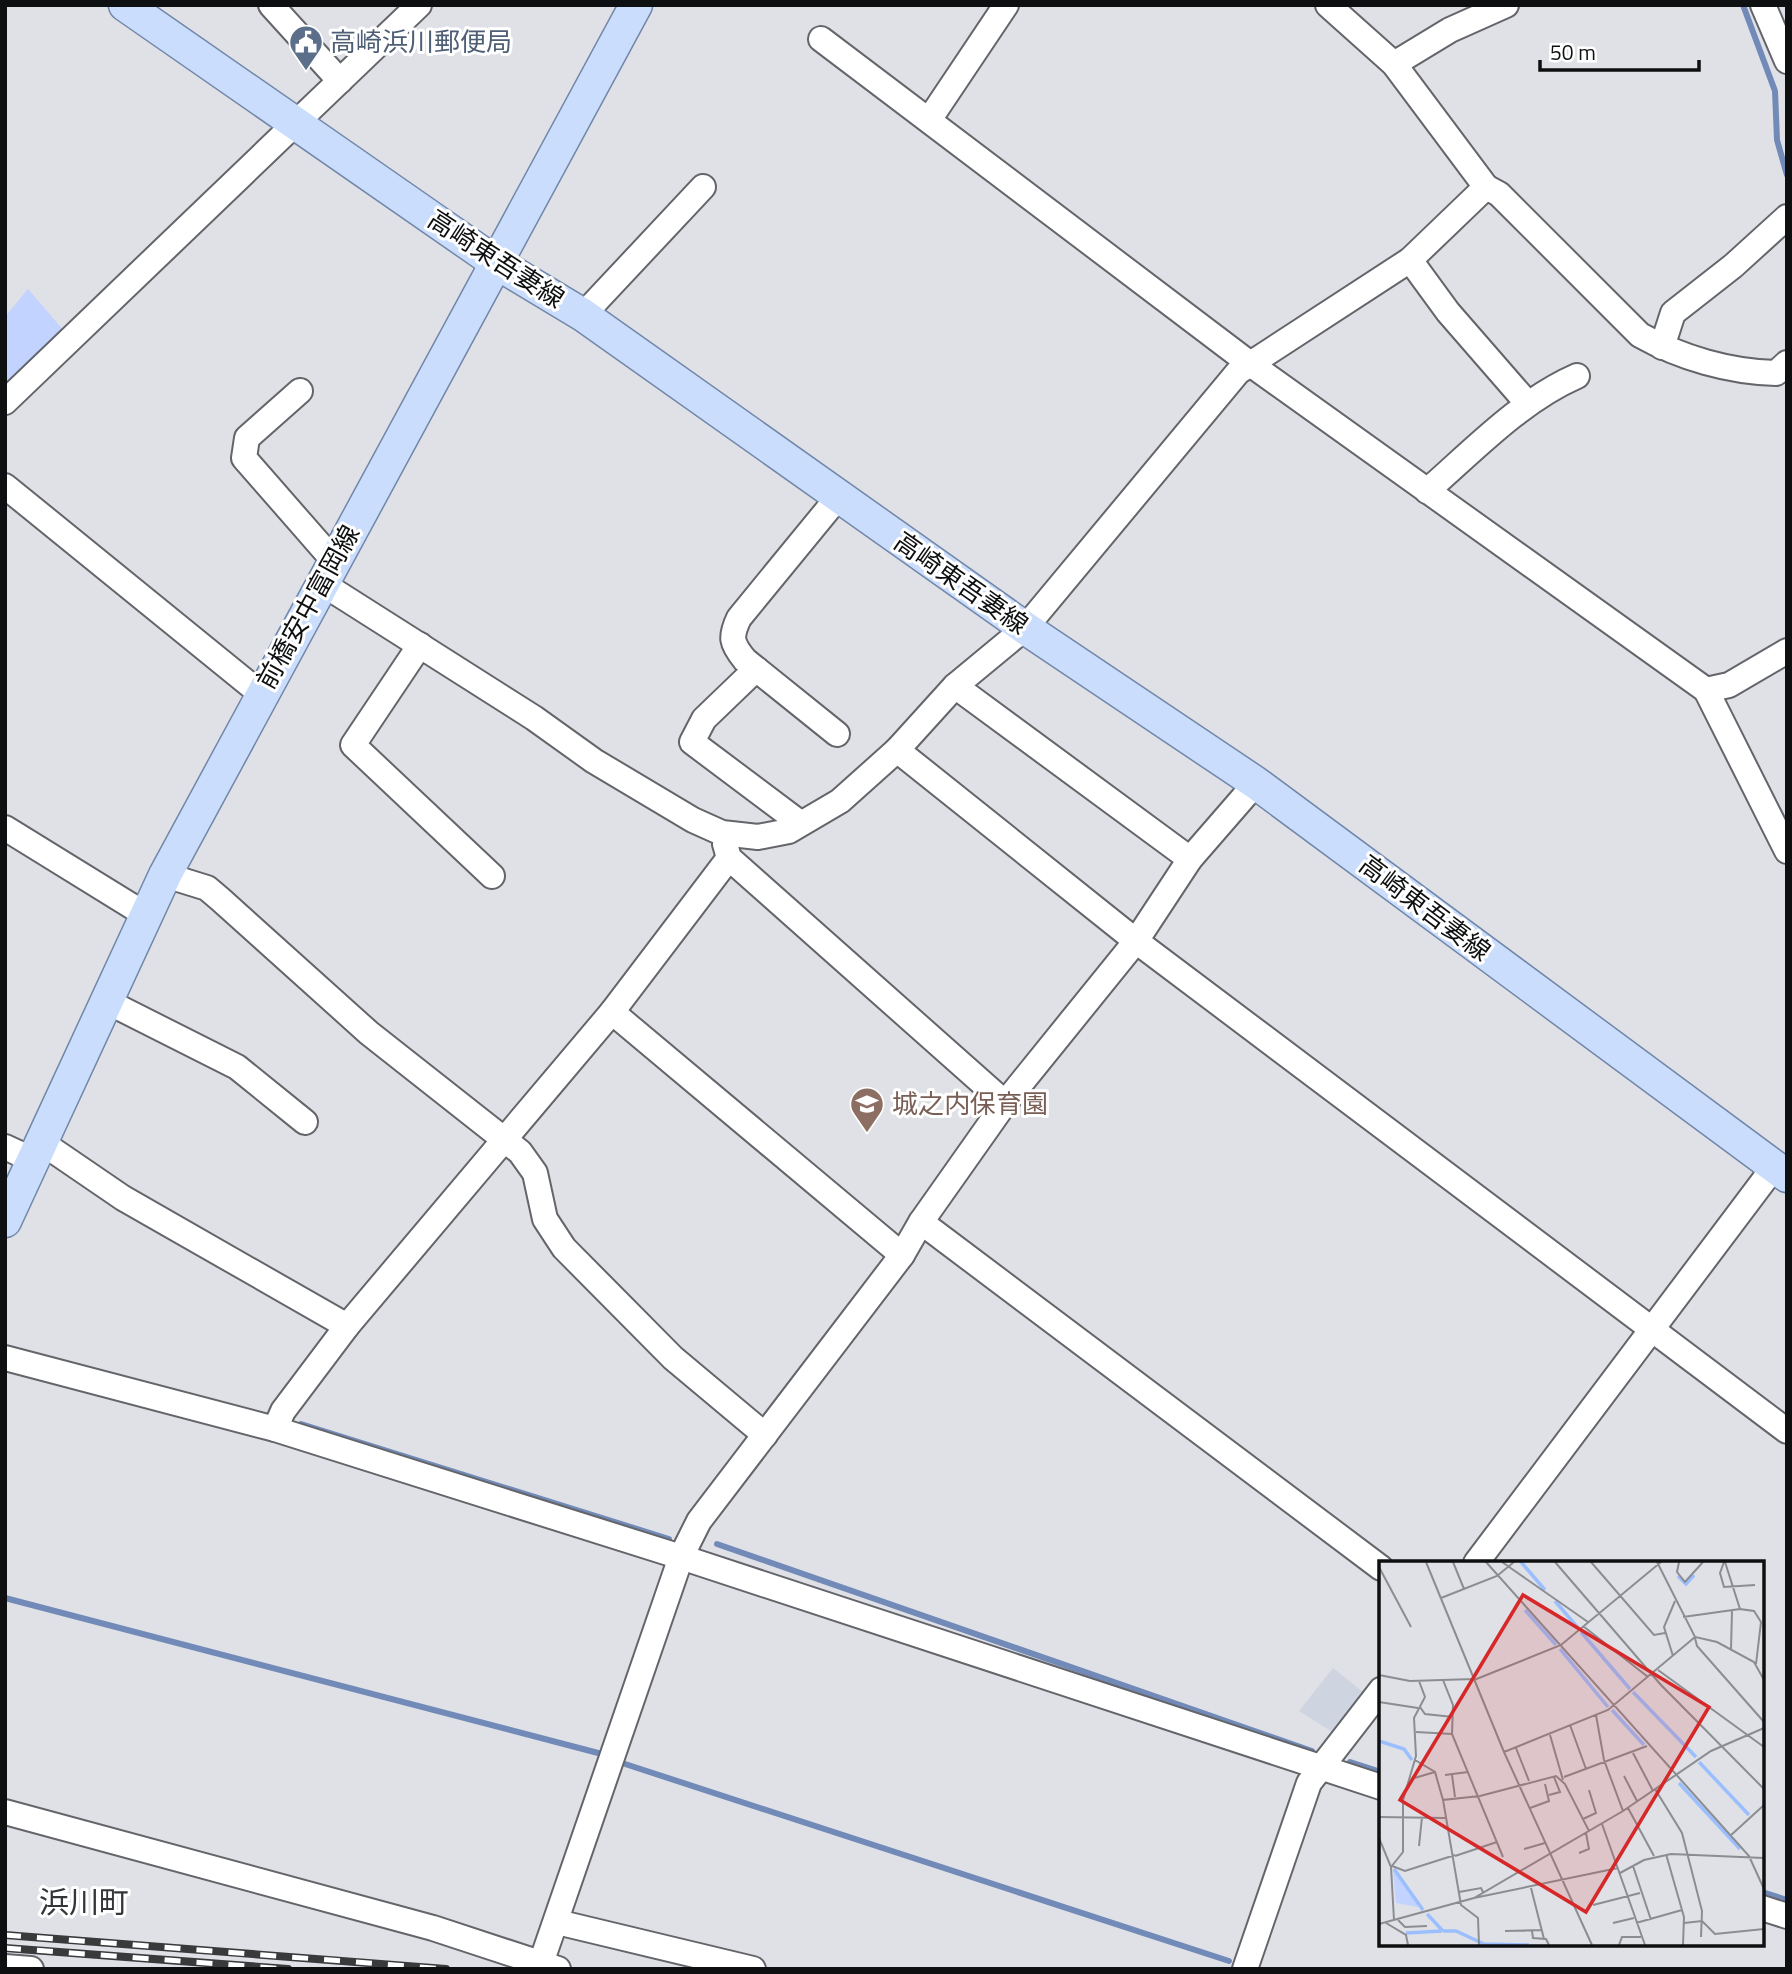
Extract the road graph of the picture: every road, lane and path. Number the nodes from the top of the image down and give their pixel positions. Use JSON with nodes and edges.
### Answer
{"nodes":[{"id":1,"x":125,"y":5,"type":"edge"},
{"id":2,"x":271,"y":5,"type":"edge"},
{"id":3,"x":419,"y":5,"type":"edge"},
{"id":4,"x":636,"y":5,"type":"edge"},
{"id":5,"x":1006,"y":5,"type":"edge"},
{"id":6,"x":1328,"y":5,"type":"edge"},
{"id":7,"x":1506,"y":5,"type":"edge"},
{"id":8,"x":1763,"y":5,"type":"edge"},
{"id":9,"x":821,"y":39,"type":"dead end"},
{"id":10,"x":1787,"y":61,"type":"edge"},
{"id":11,"x":1394,"y":64,"type":"junction"},
{"id":12,"x":340,"y":81,"type":"junction"},
{"id":13,"x":929,"y":120,"type":"junction"},
{"id":14,"x":297,"y":126,"type":"junction"},
{"id":15,"x":703,"y":187,"type":"dead end"},
{"id":16,"x":1486,"y":187,"type":"junction"},
{"id":17,"x":1787,"y":217,"type":"edge"},
{"id":18,"x":1410,"y":260,"type":"junction"},
{"id":19,"x":495,"y":262,"type":"junction"},
{"id":20,"x":583,"y":315,"type":"junction"},
{"id":21,"x":1662,"y":347,"type":"junction"},
{"id":22,"x":1249,"y":363,"type":"junction"},
{"id":23,"x":1787,"y":363,"type":"edge"},
{"id":24,"x":1577,"y":376,"type":"dead end"},
{"id":25,"x":300,"y":391,"type":"dead end"},
{"id":26,"x":5,"y":402,"type":"edge"},
{"id":27,"x":1528,"y":404,"type":"junction"},
{"id":28,"x":5,"y":485,"type":"edge"},
{"id":29,"x":1427,"y":491,"type":"junction"},
{"id":30,"x":839,"y":496,"type":"junction"},
{"id":31,"x":328,"y":572,"type":"junction"},
{"id":32,"x":1025,"y":628,"type":"junction"},
{"id":33,"x":421,"y":645,"type":"junction"},
{"id":34,"x":1787,"y":651,"type":"edge"},
{"id":35,"x":756,"y":669,"type":"junction"},
{"id":36,"x":955,"y":686,"type":"junction"},
{"id":37,"x":1706,"y":690,"type":"junction"},
{"id":38,"x":261,"y":694,"type":"junction"},
{"id":39,"x":837,"y":734,"type":"dead end"},
{"id":40,"x":897,"y":750,"type":"junction"},
{"id":41,"x":1256,"y":783,"type":"junction"},
{"id":42,"x":1777,"y":813,"type":"edge"},
{"id":43,"x":800,"y":824,"type":"junction"},
{"id":44,"x":5,"y":828,"type":"edge"},
{"id":45,"x":722,"y":833,"type":"junction"},
{"id":46,"x":1787,"y":851,"type":"edge"},
{"id":47,"x":729,"y":858,"type":"junction"},
{"id":48,"x":1190,"y":859,"type":"junction"},
{"id":49,"x":165,"y":875,"type":"junction"},
{"id":50,"x":492,"y":876,"type":"dead end"},
{"id":51,"x":146,"y":915,"type":"junction"},
{"id":52,"x":1136,"y":941,"type":"junction"},
{"id":53,"x":106,"y":1001,"type":"junction"},
{"id":54,"x":612,"y":1012,"type":"junction"},
{"id":55,"x":1005,"y":1103,"type":"junction"},
{"id":56,"x":305,"y":1122,"type":"dead end"},
{"id":57,"x":507,"y":1140,"type":"junction"},
{"id":58,"x":26,"y":1150,"type":"edge"},
{"id":59,"x":1783,"y":1173,"type":"edge"},
{"id":60,"x":5,"y":1222,"type":"edge"},
{"id":61,"x":921,"y":1222,"type":"junction"},
{"id":62,"x":902,"y":1255,"type":"junction"},
{"id":63,"x":347,"y":1326,"type":"junction"},
{"id":64,"x":1650,"y":1329,"type":"junction"},
{"id":65,"x":5,"y":1359,"type":"edge"},
{"id":66,"x":275,"y":1429,"type":"junction"},
{"id":67,"x":1787,"y":1432,"type":"edge"},
{"id":68,"x":765,"y":1435,"type":"junction"},
{"id":69,"x":681,"y":1557,"type":"junction"},
{"id":70,"x":1477,"y":1561,"type":"edge"},
{"id":71,"x":1379,"y":1566,"type":"edge"},
{"id":72,"x":1379,"y":1693,"type":"edge"},
{"id":73,"x":1320,"y":1767,"type":"junction"},
{"id":74,"x":1379,"y":1786,"type":"edge"},
{"id":75,"x":5,"y":1812,"type":"edge"},
{"id":76,"x":1764,"y":1909,"type":"edge"},
{"id":77,"x":1787,"y":1916,"type":"edge"},
{"id":78,"x":557,"y":1922,"type":"junction"},
{"id":79,"x":5,"y":1967,"type":"edge"},
{"id":80,"x":546,"y":1967,"type":"edge"},
{"id":81,"x":31,"y":1969,"type":"edge"},
{"id":82,"x":753,"y":1969,"type":"edge"},
{"id":83,"x":1245,"y":1969,"type":"edge"}],
"edges":[{"from":1,"to":14,"type":"main road","name":"高崎東吾妻線"},
{"from":2,"to":12,"type":"street"},
{"from":3,"to":12,"type":"street"},
{"from":4,"to":19,"type":"main road","name":"前橋安中富岡線"},
{"from":5,"to":13,"type":"street"},
{"from":6,"to":11,"type":"street"},
{"from":7,"to":11,"type":"street"},
{"from":8,"to":10,"type":"street"},
{"from":9,"to":13,"type":"street"},
{"from":11,"to":16,"type":"street"},
{"from":12,"to":14,"type":"street"},
{"from":13,"to":22,"type":"street"},
{"from":14,"to":19,"type":"main road","name":"高崎東吾妻線"},
{"from":14,"to":26,"type":"street"},
{"from":15,"to":20,"type":"street"},
{"from":16,"to":18,"type":"street"},
{"from":16,"to":21,"type":"street"},
{"from":17,"to":21,"type":"street"},
{"from":18,"to":22,"type":"street"},
{"from":18,"to":27,"type":"street"},
{"from":19,"to":20,"type":"main road","name":"高崎東吾妻線"},
{"from":19,"to":31,"type":"main road","name":"前橋安中富岡線"},
{"from":20,"to":30,"type":"main road","name":"高崎東吾妻線"},
{"from":21,"to":23,"type":"street"},
{"from":22,"to":29,"type":"street"},
{"from":22,"to":32,"type":"street"},
{"from":24,"to":27,"type":"street"},
{"from":25,"to":31,"type":"street"},
{"from":27,"to":29,"type":"street"},
{"from":28,"to":38,"type":"street"},
{"from":29,"to":37,"type":"street"},
{"from":30,"to":32,"type":"main road","name":"高崎東吾妻線"},
{"from":30,"to":35,"type":"street"},
{"from":31,"to":33,"type":"street"},
{"from":31,"to":38,"type":"main road","name":"前橋安中富岡線"},
{"from":32,"to":36,"type":"street"},
{"from":32,"to":41,"type":"main road","name":"高崎東吾妻線"},
{"from":33,"to":45,"type":"street"},
{"from":33,"to":50,"type":"street"},
{"from":34,"to":37,"type":"street"},
{"from":35,"to":39,"type":"street"},
{"from":35,"to":43,"type":"street"},
{"from":36,"to":40,"type":"street"},
{"from":36,"to":48,"type":"street"},
{"from":37,"to":42,"type":"street"},
{"from":38,"to":49,"type":"main road","name":"前橋安中富岡線"},
{"from":40,"to":43,"type":"street"},
{"from":40,"to":52,"type":"street"},
{"from":41,"to":48,"type":"street"},
{"from":41,"to":59,"type":"main road","name":"高崎東吾妻線"},
{"from":42,"to":46,"type":"street"},
{"from":43,"to":45,"type":"street"},
{"from":44,"to":51,"type":"street"},
{"from":45,"to":47,"type":"street"},
{"from":47,"to":54,"type":"street"},
{"from":47,"to":55,"type":"street"},
{"from":48,"to":52,"type":"street"},
{"from":49,"to":51,"type":"main road","name":"前橋安中富岡線"},
{"from":49,"to":57,"type":"street"},
{"from":51,"to":53,"type":"main road","name":"前橋安中富岡線"},
{"from":52,"to":55,"type":"street"},
{"from":52,"to":64,"type":"street"},
{"from":53,"to":56,"type":"street"},
{"from":53,"to":58,"type":"main road","name":"前橋安中富岡線"},
{"from":54,"to":57,"type":"street"},
{"from":54,"to":62,"type":"street"},
{"from":55,"to":61,"type":"street"},
{"from":57,"to":63,"type":"street"},
{"from":57,"to":68,"type":"street"},
{"from":58,"to":60,"type":"main road","name":"前橋安中富岡線"},
{"from":58,"to":63,"type":"street"},
{"from":59,"to":64,"type":"street"},
{"from":61,"to":62,"type":"street"},
{"from":61,"to":71,"type":"street"},
{"from":62,"to":68,"type":"street"},
{"from":63,"to":66,"type":"street"},
{"from":64,"to":67,"type":"street"},
{"from":64,"to":70,"type":"street"},
{"from":65,"to":66,"type":"street"},
{"from":66,"to":69,"type":"street"},
{"from":68,"to":69,"type":"street"},
{"from":69,"to":73,"type":"street"},
{"from":69,"to":78,"type":"street"},
{"from":72,"to":73,"type":"street"},
{"from":73,"to":74,"type":"street"},
{"from":73,"to":83,"type":"street"},
{"from":75,"to":80,"type":"street"},
{"from":76,"to":77,"type":"street"},
{"from":78,"to":80,"type":"street"},
{"from":78,"to":82,"type":"street"},
{"from":79,"to":81,"type":"street"}]}
